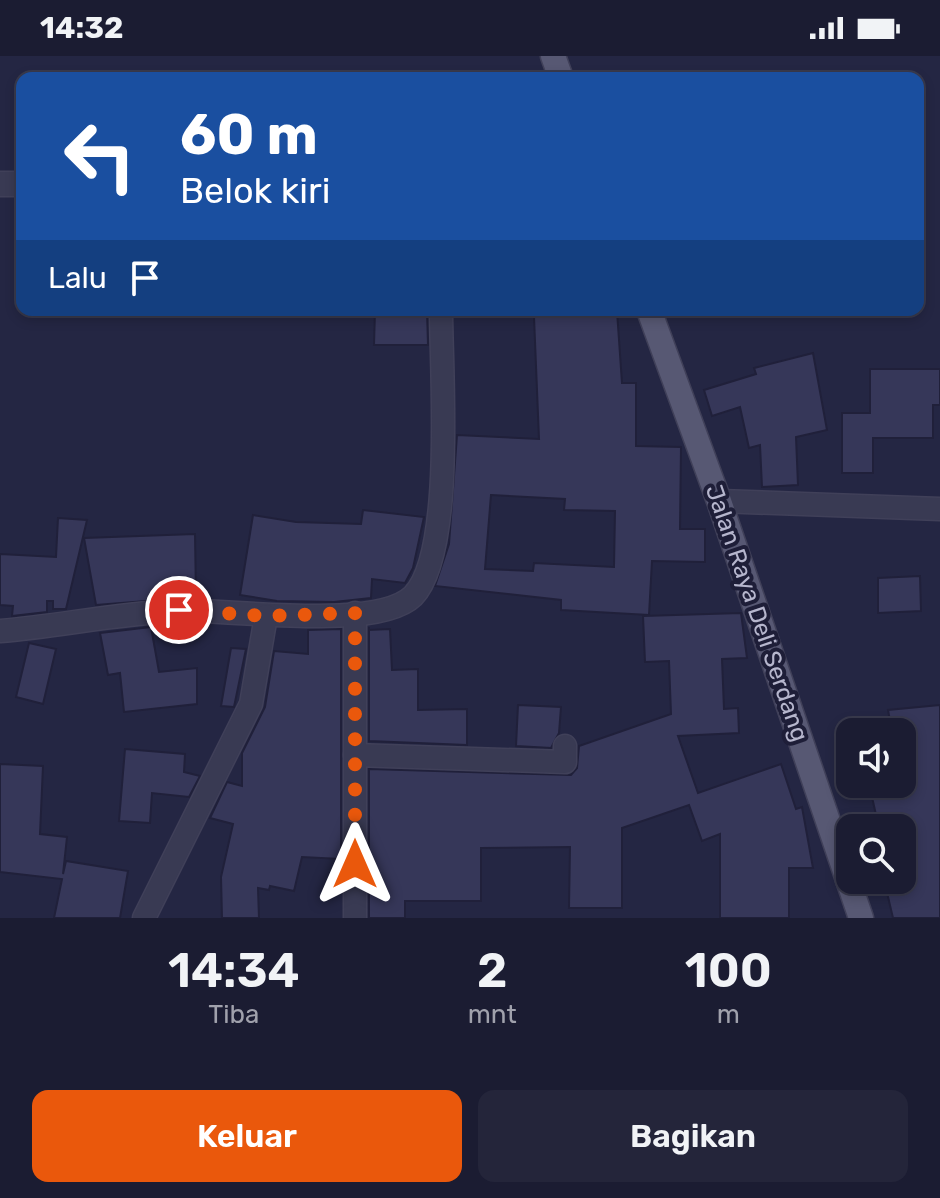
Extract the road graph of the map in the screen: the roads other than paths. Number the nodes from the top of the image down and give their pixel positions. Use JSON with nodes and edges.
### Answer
{"nodes":[{"id":1,"x":441,"y":316,"type":"edge"},
{"id":2,"x":651,"y":316,"type":"edge"},
{"id":3,"x":719,"y":501,"type":"junction"},
{"id":4,"x":940,"y":509,"type":"edge"},
{"id":5,"x":355,"y":613,"type":"junction"},
{"id":6,"x":266,"y":616,"type":"junction"},
{"id":7,"x":0,"y":631,"type":"edge"},
{"id":8,"x":565,"y":746,"type":"dead end"},
{"id":9,"x":355,"y":755,"type":"junction"},
{"id":10,"x":144,"y":918,"type":"edge"},
{"id":11,"x":355,"y":918,"type":"edge"},
{"id":12,"x":861,"y":918,"type":"edge"}],
"edges":[{"from":1,"to":5,"type":"street"},
{"from":2,"to":3,"type":"main road","name":"Jalan Raya Deli Serdang"},
{"from":3,"to":4,"type":"street"},
{"from":3,"to":12,"type":"main road","name":"Jalan Raya Deli Serdang"},
{"from":5,"to":6,"type":"street"},
{"from":5,"to":9,"type":"street"},
{"from":6,"to":7,"type":"street"},
{"from":6,"to":10,"type":"street"},
{"from":8,"to":9,"type":"street"},
{"from":9,"to":11,"type":"street"}]}
